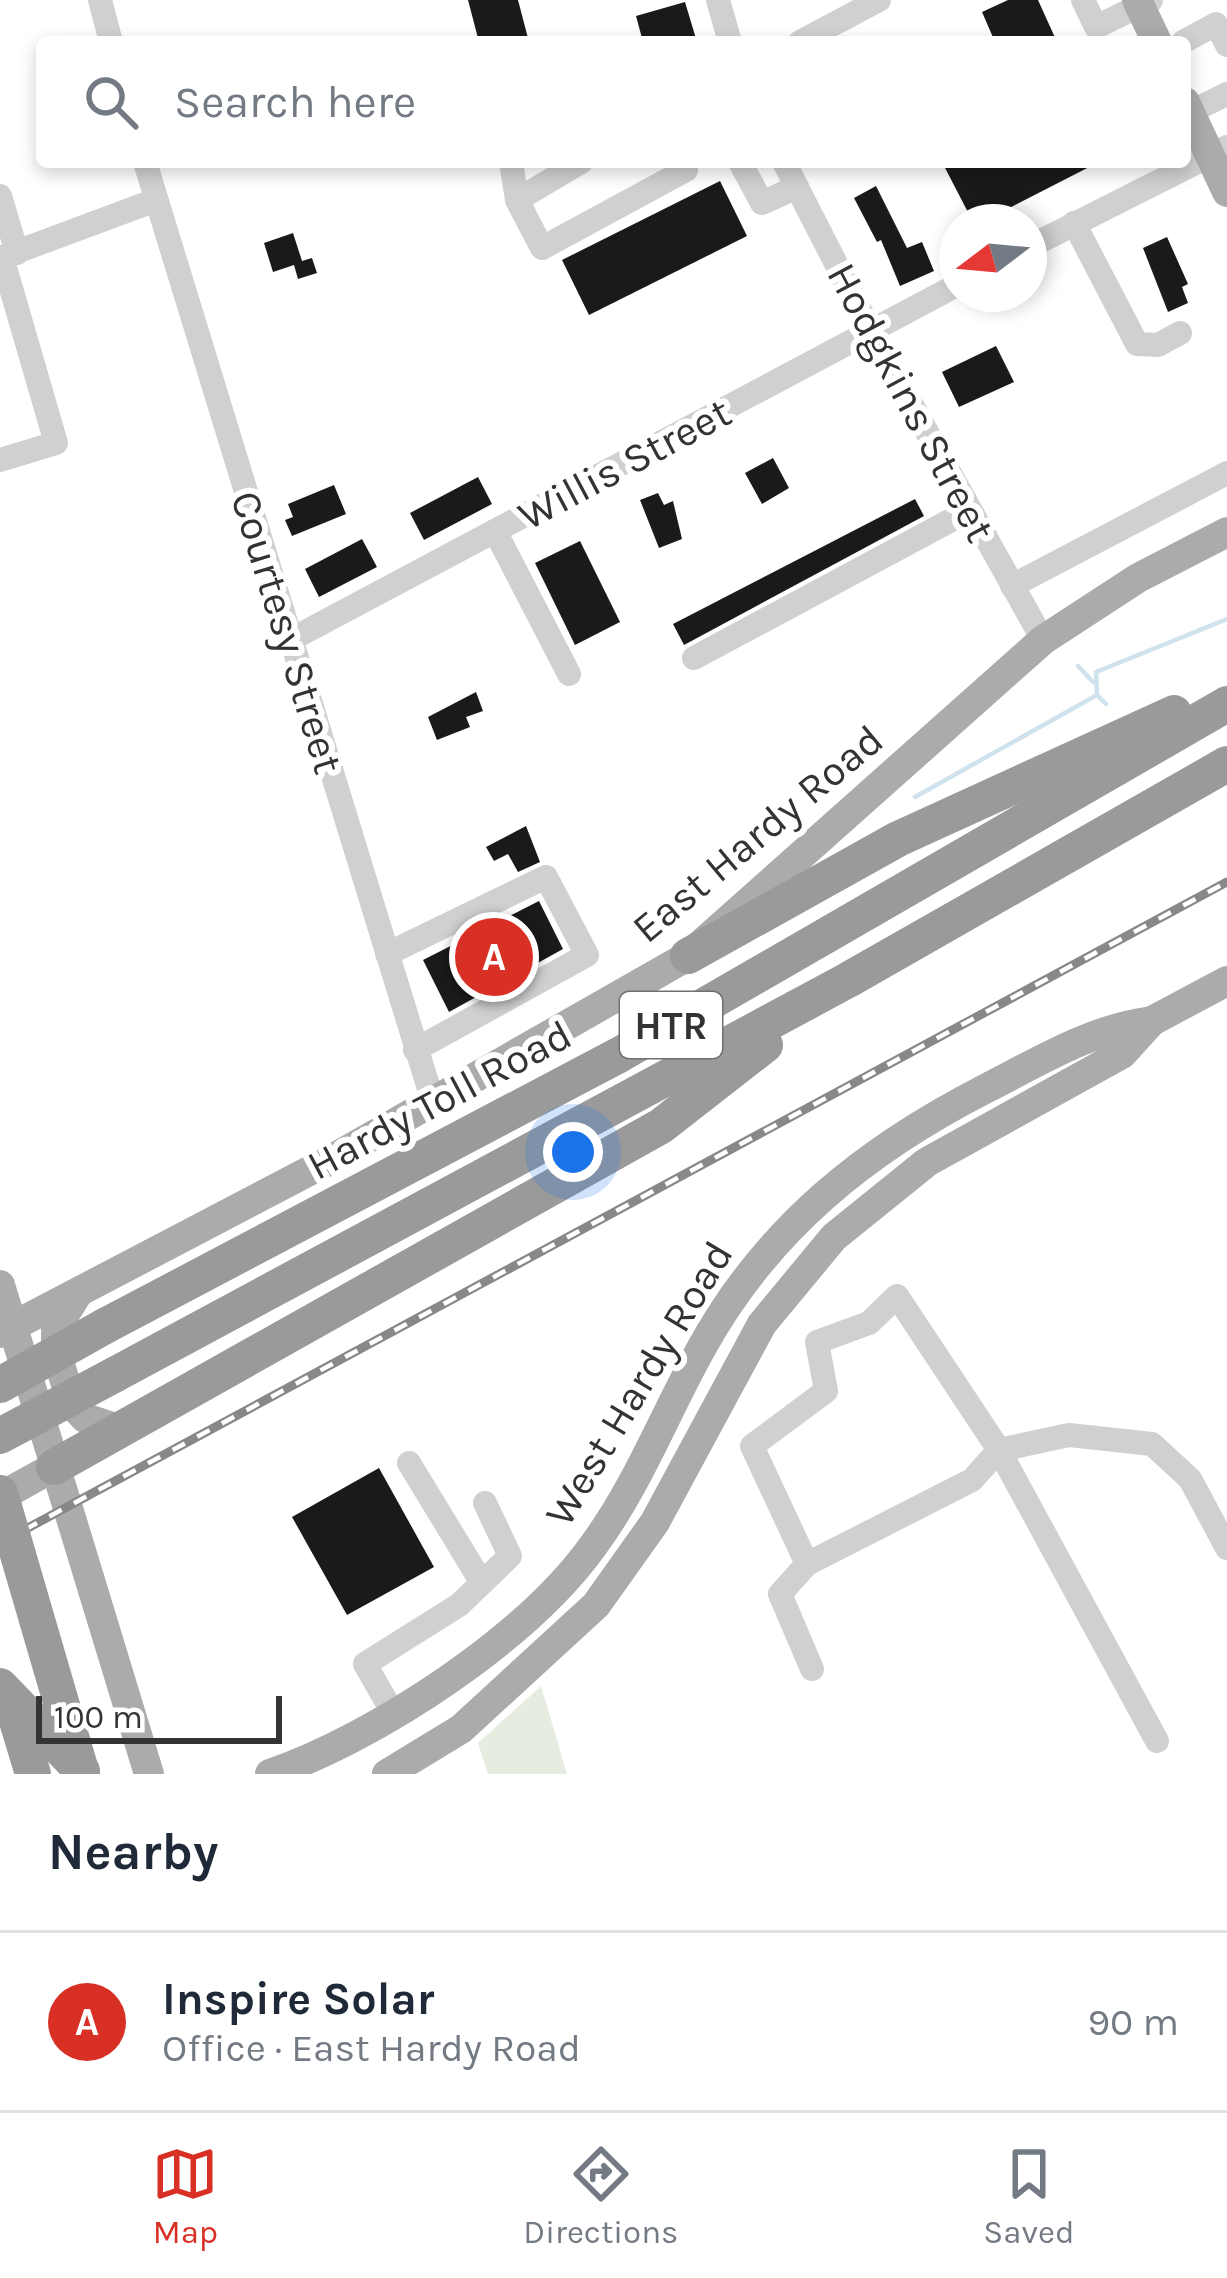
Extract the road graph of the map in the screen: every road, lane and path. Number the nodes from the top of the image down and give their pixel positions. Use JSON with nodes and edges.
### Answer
{"nodes":[{"id":1,"x":100,"y":0,"type":"edge"},
{"id":2,"x":718,"y":0,"type":"edge"},
{"id":3,"x":880,"y":0,"type":"edge"},
{"id":4,"x":1083,"y":0,"type":"edge"},
{"id":5,"x":1142,"y":2,"type":"edge"},
{"id":6,"x":110,"y":36,"type":"edge"},
{"id":7,"x":728,"y":36,"type":"edge"},
{"id":8,"x":811,"y":36,"type":"edge"},
{"id":9,"x":1155,"y":36,"type":"edge"},
{"id":10,"x":1191,"y":38,"type":"edge"},
{"id":11,"x":1227,"y":45,"type":"edge"},
{"id":12,"x":1227,"y":94,"type":"edge"},
{"id":13,"x":1191,"y":106,"type":"edge"},
{"id":14,"x":1191,"y":113,"type":"edge"},
{"id":15,"x":1219,"y":152,"type":"edge"},
{"id":16,"x":1191,"y":166,"type":"edge"},
{"id":17,"x":147,"y":168,"type":"edge"},
{"id":18,"x":512,"y":168,"type":"edge"},
{"id":19,"x":571,"y":168,"type":"edge"},
{"id":20,"x":685,"y":168,"type":"edge"},
{"id":21,"x":743,"y":168,"type":"edge"},
{"id":22,"x":787,"y":168,"type":"edge"},
{"id":23,"x":1186,"y":168,"type":"edge"},
{"id":24,"x":796,"y":187,"type":"junction"},
{"id":25,"x":1227,"y":192,"type":"edge"},
{"id":26,"x":0,"y":196,"type":"edge"},
{"id":27,"x":156,"y":200,"type":"junction"},
{"id":28,"x":517,"y":200,"type":"junction"},
{"id":29,"x":1074,"y":223,"type":"junction"},
{"id":30,"x":1047,"y":237,"type":"edge"},
{"id":31,"x":6,"y":256,"type":"edge"},
{"id":32,"x":939,"y":294,"type":"edge"},
{"id":33,"x":870,"y":330,"type":"junction"},
{"id":34,"x":1180,"y":333,"type":"dead end"},
{"id":35,"x":0,"y":460,"type":"edge"},
{"id":36,"x":1227,"y":472,"type":"edge"},
{"id":37,"x":970,"y":510,"type":"junction"},
{"id":38,"x":495,"y":531,"type":"junction"},
{"id":39,"x":1227,"y":532,"type":"edge"},
{"id":40,"x":1012,"y":586,"type":"junction"},
{"id":41,"x":290,"y":640,"type":"junction"},
{"id":42,"x":1043,"y":640,"type":"junction"},
{"id":43,"x":694,"y":658,"type":"dead end"},
{"id":44,"x":569,"y":674,"type":"dead end"},
{"id":45,"x":1227,"y":689,"type":"edge"},
{"id":46,"x":1227,"y":704,"type":"edge"},
{"id":47,"x":1227,"y":764,"type":"edge"},
{"id":48,"x":387,"y":954,"type":"junction"},
{"id":49,"x":688,"y":956,"type":"junction"},
{"id":50,"x":848,"y":980,"type":"junction"},
{"id":51,"x":1227,"y":981,"type":"edge"},
{"id":52,"x":1152,"y":1021,"type":"junction"},
{"id":53,"x":415,"y":1051,"type":"junction"},
{"id":54,"x":433,"y":1102,"type":"junction"},
{"id":55,"x":857,"y":1169,"type":"junction"},
{"id":56,"x":869,"y":1205,"type":"junction"},
{"id":57,"x":0,"y":1285,"type":"edge"},
{"id":58,"x":78,"y":1293,"type":"junction"},
{"id":59,"x":6,"y":1330,"type":"edge"},
{"id":60,"x":0,"y":1385,"type":"edge"},
{"id":61,"x":121,"y":1430,"type":"junction"},
{"id":62,"x":0,"y":1436,"type":"edge"},
{"id":63,"x":1000,"y":1450,"type":"junction"},
{"id":64,"x":409,"y":1463,"type":"dead end"},
{"id":65,"x":54,"y":1467,"type":"junction"},
{"id":66,"x":0,"y":1495,"type":"edge"},
{"id":67,"x":485,"y":1503,"type":"dead end"},
{"id":68,"x":1227,"y":1548,"type":"edge"},
{"id":69,"x":807,"y":1564,"type":"junction"},
{"id":70,"x":482,"y":1582,"type":"junction"},
{"id":71,"x":488,"y":1653,"type":"junction"},
{"id":72,"x":0,"y":1663,"type":"edge"},
{"id":73,"x":812,"y":1669,"type":"dead end"},
{"id":74,"x":0,"y":1686,"type":"edge"},
{"id":75,"x":508,"y":1686,"type":"junction"},
{"id":76,"x":393,"y":1713,"type":"junction"},
{"id":77,"x":1157,"y":1741,"type":"dead end"},
{"id":78,"x":390,"y":1773,"type":"edge"},
{"id":79,"x":34,"y":1774,"type":"edge"},
{"id":80,"x":83,"y":1774,"type":"edge"},
{"id":81,"x":149,"y":1774,"type":"edge"},
{"id":82,"x":270,"y":1774,"type":"edge"}],
"edges":[{"from":1,"to":6,"type":"street"},
{"from":2,"to":7,"type":"street"},
{"from":3,"to":8,"type":"street"},
{"from":4,"to":5,"type":"street"},
{"from":5,"to":9,"type":"main road"},
{"from":10,"to":11,"type":"street"},
{"from":12,"to":13,"type":"street"},
{"from":14,"to":15,"type":"main road"},
{"from":15,"to":16,"type":"street"},
{"from":15,"to":25,"type":"main road"},
{"from":17,"to":27,"type":"street","name":"Courtesy Street"},
{"from":18,"to":28,"type":"street"},
{"from":19,"to":28,"type":"street"},
{"from":20,"to":28,"type":"street"},
{"from":21,"to":24,"type":"street"},
{"from":22,"to":24,"type":"street","name":"Hodgkins Street"},
{"from":23,"to":29,"type":"street"},
{"from":24,"to":33,"type":"street","name":"Hodgkins Street"},
{"from":26,"to":31,"type":"street"},
{"from":27,"to":31,"type":"street"},
{"from":27,"to":41,"type":"street","name":"Courtesy Street"},
{"from":29,"to":30,"type":"street"},
{"from":29,"to":34,"type":"street"},
{"from":31,"to":35,"type":"street"},
{"from":32,"to":33,"type":"street","name":"Willis Street"},
{"from":33,"to":37,"type":"street","name":"Hodgkins Street"},
{"from":33,"to":38,"type":"street","name":"Willis Street"},
{"from":36,"to":40,"type":"street"},
{"from":37,"to":40,"type":"street","name":"Hodgkins Street"},
{"from":37,"to":43,"type":"street"},
{"from":38,"to":41,"type":"street","name":"Willis Street"},
{"from":38,"to":44,"type":"street"},
{"from":39,"to":42,"type":"main road","name":"East Hardy Road"},
{"from":40,"to":42,"type":"street","name":"Hodgkins Street"},
{"from":41,"to":48,"type":"street","name":"Courtesy Street"},
{"from":42,"to":49,"type":"main road","name":"East Hardy Road"},
{"from":45,"to":49,"type":"highway"},
{"from":46,"to":60,"type":"highway","name":"Hardy Toll Road","number":"HTR","bridge":true},
{"from":47,"to":50,"type":"highway","number":"HTR"},
{"from":48,"to":53,"type":"street","name":"Courtesy Street"},
{"from":48,"to":53,"type":"street"},
{"from":49,"to":54,"type":"main road","name":"East Hardy Road"},
{"from":50,"to":61,"type":"highway"},
{"from":50,"to":62,"type":"highway","number":"HTR","bridge":true},
{"from":51,"to":52,"type":"main road","name":"West Hardy Road"},
{"from":52,"to":55,"type":"main road","name":"West Hardy Road"},
{"from":52,"to":56,"type":"main road","name":"West Hardy Road"},
{"from":53,"to":54,"type":"street","name":"Courtesy Street"},
{"from":54,"to":58,"type":"main road","name":"East Hardy Road"},
{"from":55,"to":56,"type":"main road"},
{"from":55,"to":71,"type":"main road","name":"West Hardy Road"},
{"from":56,"to":75,"type":"main road","name":"West Hardy Road"},
{"from":57,"to":59,"type":"main road"},
{"from":58,"to":59,"type":"main road","name":"East Hardy Road"},
{"from":58,"to":61,"type":"main road"},
{"from":59,"to":65,"type":"main road"},
{"from":61,"to":65,"type":"highway"},
{"from":63,"to":68,"type":"street"},
{"from":63,"to":69,"type":"street"},
{"from":63,"to":69,"type":"street"},
{"from":63,"to":77,"type":"street"},
{"from":64,"to":70,"type":"street"},
{"from":65,"to":66,"type":"main road"},
{"from":65,"to":81,"type":"main road"},
{"from":66,"to":80,"type":"highway","bridge":true},
{"from":67,"to":70,"type":"street"},
{"from":69,"to":73,"type":"street"},
{"from":70,"to":76,"type":"street"},
{"from":71,"to":75,"type":"main road"},
{"from":71,"to":76,"type":"main road","name":"West Hardy Road"},
{"from":72,"to":79,"type":"highway"},
{"from":74,"to":80,"type":"highway"},
{"from":75,"to":78,"type":"main road","name":"West Hardy Road"},
{"from":76,"to":82,"type":"main road","name":"West Hardy Road"}]}
